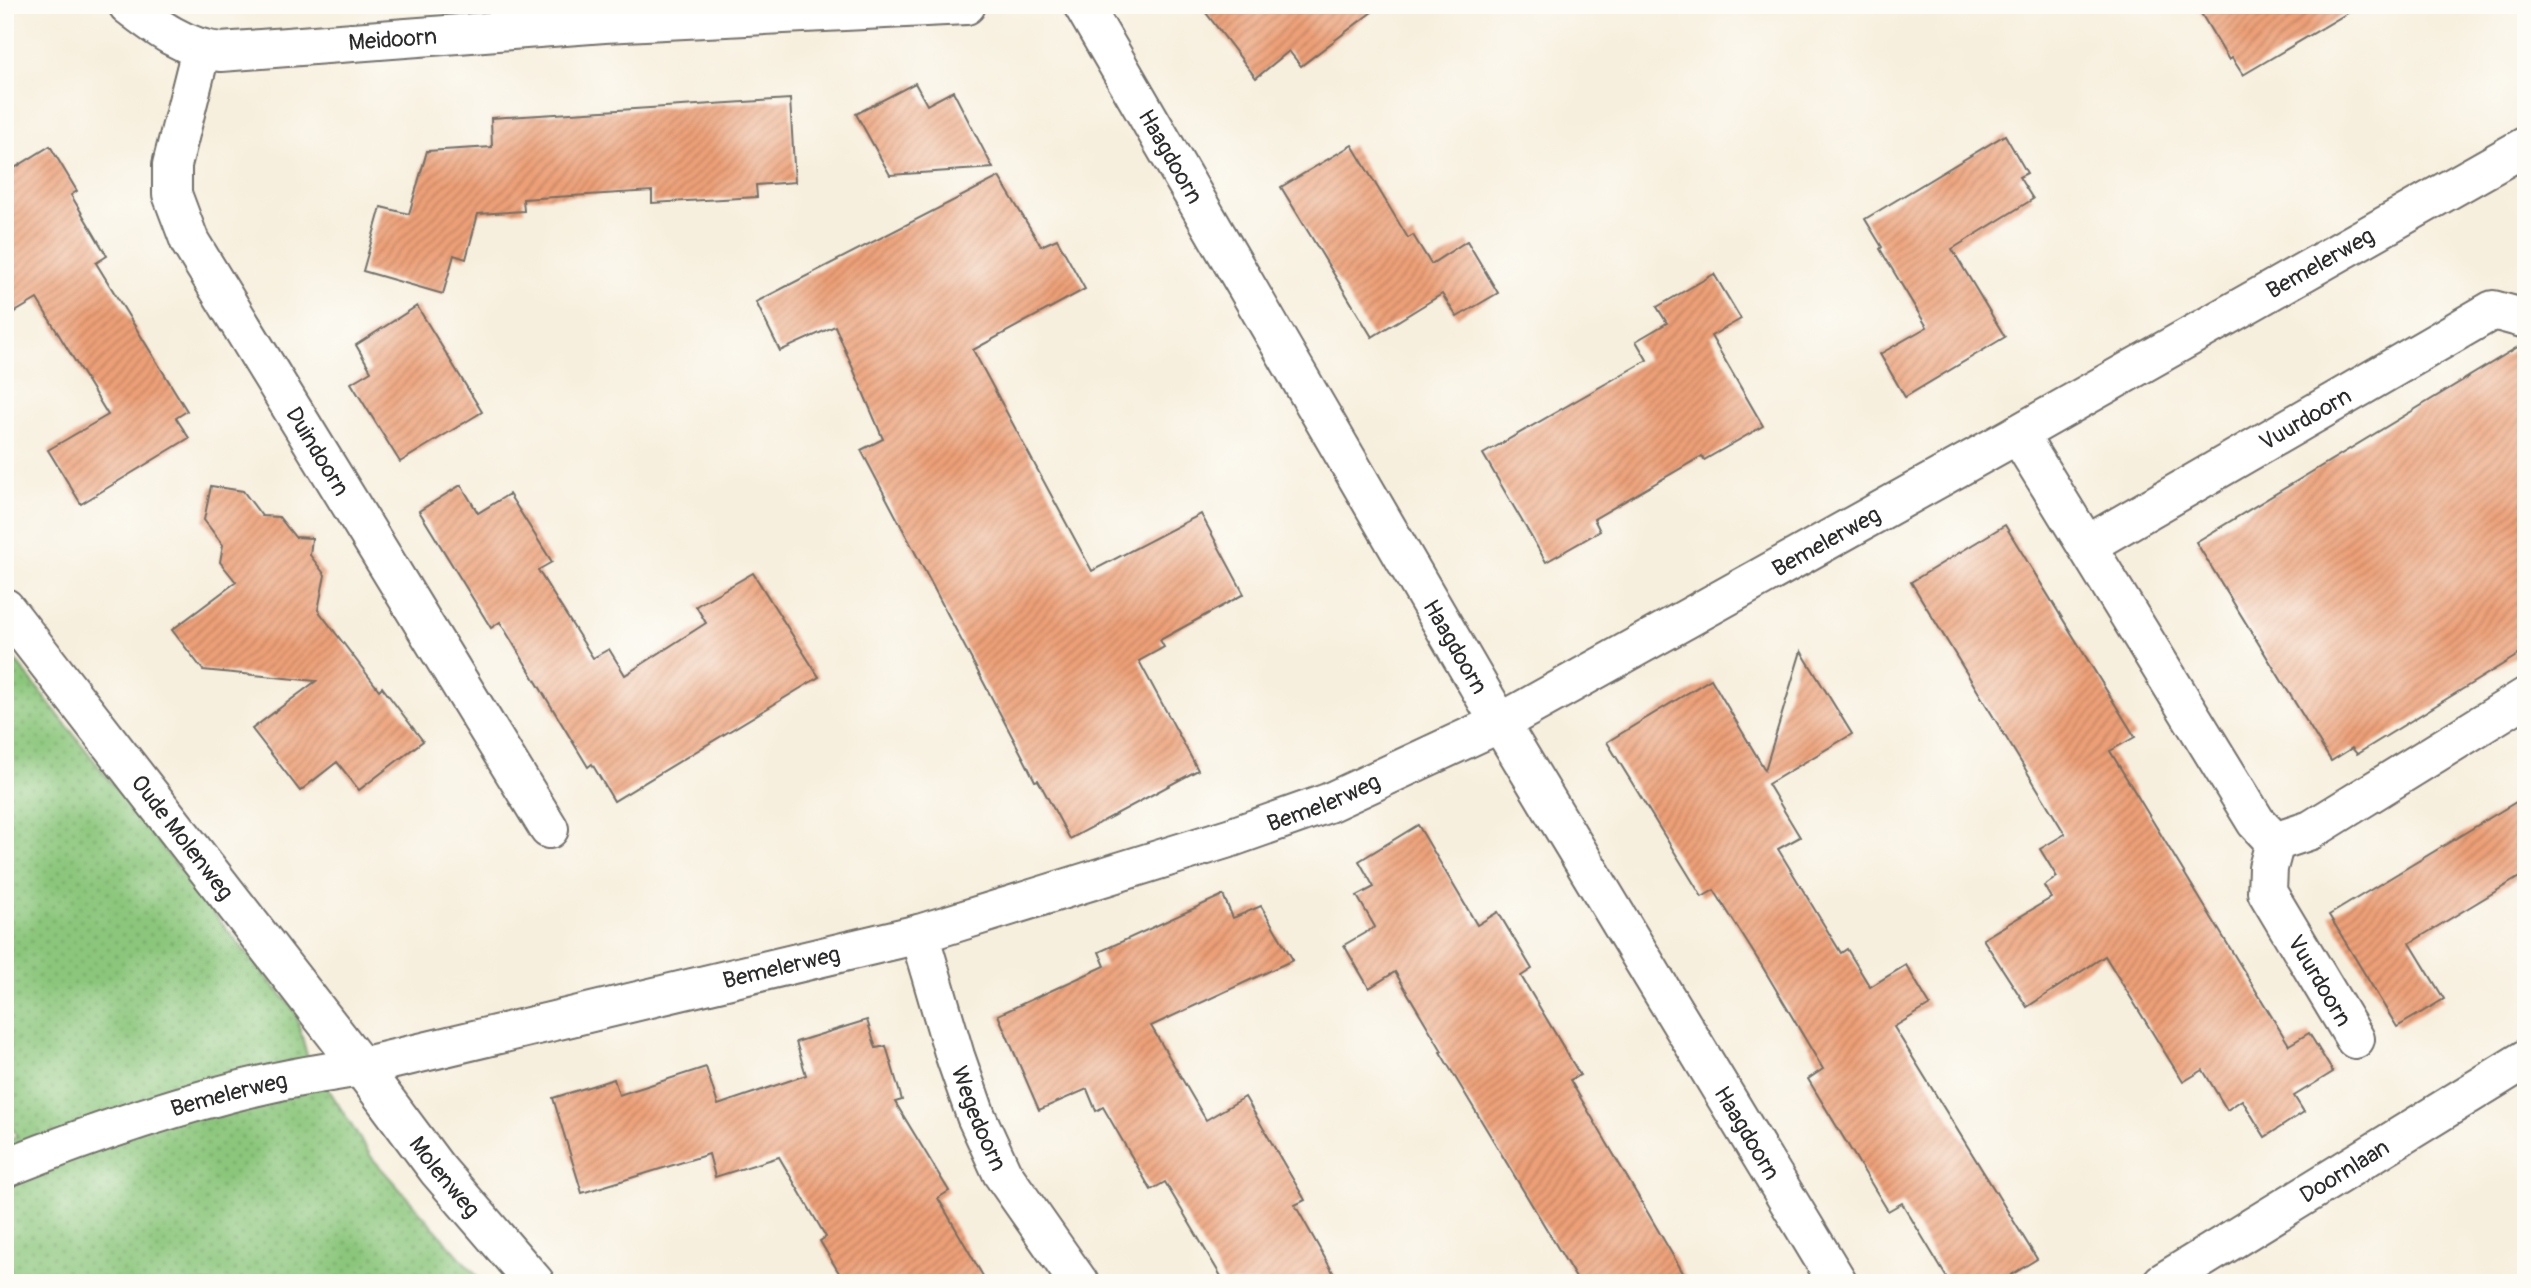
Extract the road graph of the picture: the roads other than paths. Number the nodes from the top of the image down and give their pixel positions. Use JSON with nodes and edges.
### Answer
{"nodes":[{"id":1,"x":128,"y":5,"type":"edge"},
{"id":2,"x":967,"y":5,"type":"edge"},
{"id":3,"x":1083,"y":5,"type":"edge"},
{"id":4,"x":604,"y":14,"type":"edge"},
{"id":5,"x":201,"y":50,"type":"junction"},
{"id":6,"x":2526,"y":146,"type":"edge"},
{"id":7,"x":2526,"y":319,"type":"edge"},
{"id":8,"x":2018,"y":434,"type":"junction"},
{"id":9,"x":2087,"y":545,"type":"junction"},
{"id":10,"x":5,"y":608,"type":"edge"},
{"id":11,"x":2526,"y":697,"type":"edge"},
{"id":12,"x":1500,"y":723,"type":"junction"},
{"id":13,"x":549,"y":830,"type":"dead end"},
{"id":14,"x":2275,"y":842,"type":"junction"},
{"id":15,"x":919,"y":934,"type":"junction"},
{"id":16,"x":2355,"y":1039,"type":"dead end"},
{"id":17,"x":2526,"y":1059,"type":"edge"},
{"id":18,"x":360,"y":1067,"type":"junction"},
{"id":19,"x":5,"y":1168,"type":"edge"},
{"id":20,"x":535,"y":1283,"type":"edge"},
{"id":21,"x":1079,"y":1283,"type":"edge"},
{"id":22,"x":1838,"y":1283,"type":"edge"},
{"id":23,"x":2162,"y":1283,"type":"edge"}],
"edges":[{"from":1,"to":5,"type":"street","name":"Meidoorn"},
{"from":2,"to":4,"type":"street","name":"Meidoorn"},
{"from":3,"to":12,"type":"street","name":"Haagdoorn"},
{"from":4,"to":5,"type":"street","name":"Meidoorn"},
{"from":5,"to":13,"type":"street","name":"Duindoorn"},
{"from":6,"to":8,"type":"street","name":"Bemelerweg"},
{"from":7,"to":9,"type":"street","name":"Vuurdoorn"},
{"from":8,"to":9,"type":"street"},
{"from":8,"to":12,"type":"street","name":"Bemelerweg"},
{"from":9,"to":14,"type":"street"},
{"from":10,"to":18,"type":"street","name":"Oude Molenweg"},
{"from":11,"to":14,"type":"street"},
{"from":12,"to":15,"type":"street","name":"Bemelerweg"},
{"from":12,"to":22,"type":"street","name":"Haagdoorn"},
{"from":14,"to":16,"type":"street","name":"Vuurdoorn"},
{"from":15,"to":18,"type":"street","name":"Bemelerweg"},
{"from":15,"to":21,"type":"street","name":"Wegedoorn"},
{"from":17,"to":23,"type":"street","name":"Doornlaan"},
{"from":18,"to":19,"type":"street","name":"Bemelerweg"},
{"from":18,"to":20,"type":"street","name":"Molenweg"}]}
